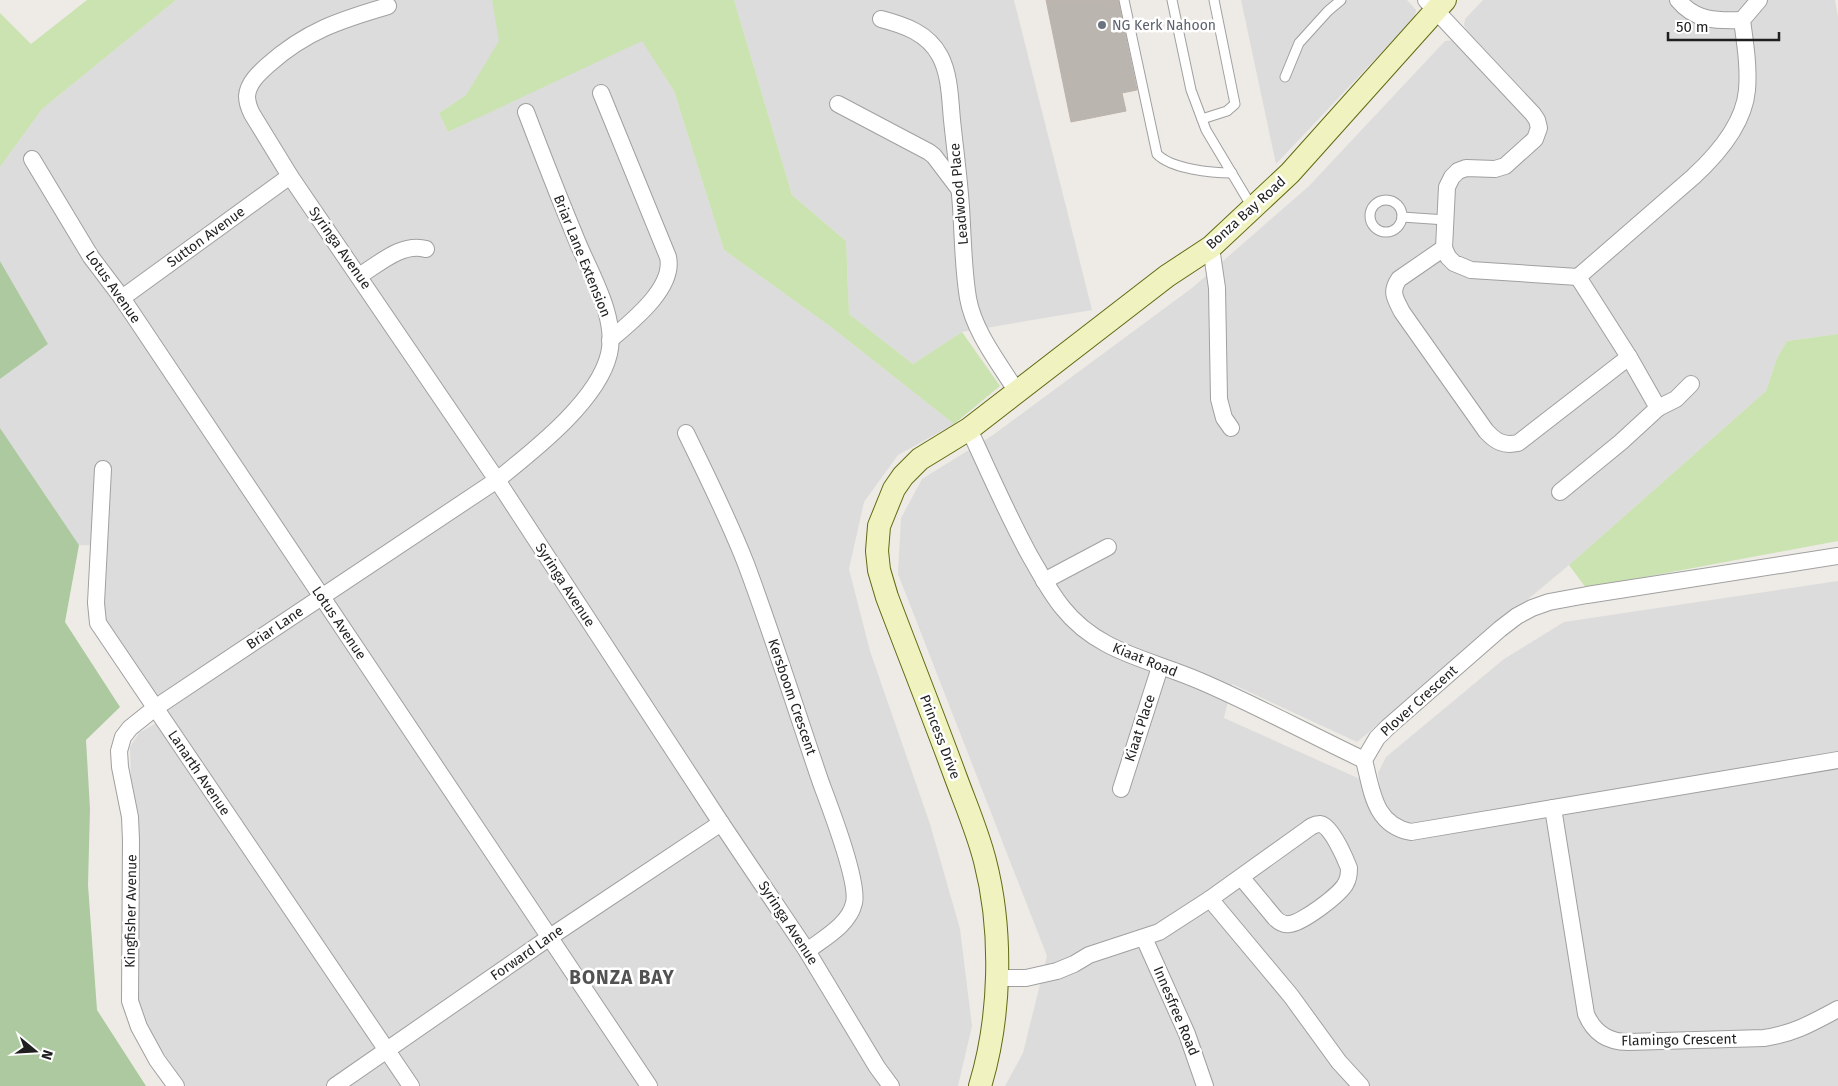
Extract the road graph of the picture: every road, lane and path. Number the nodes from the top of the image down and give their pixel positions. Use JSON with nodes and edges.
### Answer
{"nodes":[{"id":1,"x":1124,"y":0,"type":"edge"},
{"id":2,"x":1172,"y":0,"type":"edge"},
{"id":3,"x":1214,"y":0,"type":"edge"},
{"id":4,"x":1341,"y":0,"type":"edge"},
{"id":5,"x":1678,"y":0,"type":"edge"},
{"id":6,"x":1759,"y":0,"type":"edge"},
{"id":7,"x":1435,"y":3,"type":"edge"},
{"id":8,"x":388,"y":6,"type":"dead end"},
{"id":9,"x":881,"y":19,"type":"dead end"},
{"id":10,"x":1742,"y":20,"type":"junction"},
{"id":11,"x":1285,"y":77,"type":"dead end"},
{"id":12,"x":601,"y":93,"type":"dead end"},
{"id":13,"x":838,"y":104,"type":"dead end"},
{"id":14,"x":526,"y":112,"type":"dead end"},
{"id":15,"x":1202,"y":119,"type":"junction"},
{"id":16,"x":32,"y":159,"type":"dead end"},
{"id":17,"x":1232,"y":173,"type":"junction"},
{"id":18,"x":290,"y":176,"type":"junction"},
{"id":19,"x":960,"y":189,"type":"junction"},
{"id":20,"x":1252,"y":208,"type":"junction"},
{"id":21,"x":1402,"y":217,"type":"dead end"},
{"id":22,"x":1446,"y":220,"type":"junction"},
{"id":23,"x":1211,"y":247,"type":"junction"},
{"id":24,"x":1444,"y":248,"type":"junction"},
{"id":25,"x":426,"y":249,"type":"dead end"},
{"id":26,"x":359,"y":276,"type":"junction"},
{"id":27,"x":1578,"y":277,"type":"junction"},
{"id":28,"x":122,"y":298,"type":"junction"},
{"id":29,"x":610,"y":340,"type":"junction"},
{"id":30,"x":1629,"y":357,"type":"junction"},
{"id":31,"x":1691,"y":384,"type":"dead end"},
{"id":32,"x":1017,"y":392,"type":"junction"},
{"id":33,"x":1658,"y":408,"type":"junction"},
{"id":34,"x":1231,"y":428,"type":"dead end"},
{"id":35,"x":969,"y":429,"type":"junction"},
{"id":36,"x":686,"y":433,"type":"dead end"},
{"id":37,"x":103,"y":469,"type":"dead end"},
{"id":38,"x":497,"y":480,"type":"junction"},
{"id":39,"x":1560,"y":492,"type":"dead end"},
{"id":40,"x":1108,"y":546,"type":"dead end"},
{"id":41,"x":1838,"y":556,"type":"edge"},
{"id":42,"x":1044,"y":581,"type":"junction"},
{"id":43,"x":321,"y":597,"type":"junction"},
{"id":44,"x":1160,"y":667,"type":"junction"},
{"id":45,"x":155,"y":708,"type":"junction"},
{"id":46,"x":130,"y":728,"type":"joint"},
{"id":47,"x":1364,"y":760,"type":"junction"},
{"id":48,"x":1838,"y":760,"type":"edge"},
{"id":49,"x":1121,"y":789,"type":"dead end"},
{"id":50,"x":1553,"y":808,"type":"junction"},
{"id":51,"x":721,"y":823,"type":"junction"},
{"id":52,"x":1241,"y":877,"type":"junction"},
{"id":53,"x":1210,"y":899,"type":"junction"},
{"id":54,"x":550,"y":937,"type":"junction"},
{"id":55,"x":1144,"y":938,"type":"junction"},
{"id":56,"x":807,"y":951,"type":"junction"},
{"id":57,"x":996,"y":978,"type":"junction"},
{"id":58,"x":1838,"y":1009,"type":"edge"},
{"id":59,"x":388,"y":1050,"type":"junction"},
{"id":60,"x":176,"y":1086,"type":"edge"},
{"id":61,"x":336,"y":1086,"type":"edge"},
{"id":62,"x":411,"y":1086,"type":"edge"},
{"id":63,"x":649,"y":1086,"type":"edge"},
{"id":64,"x":892,"y":1086,"type":"edge"},
{"id":65,"x":980,"y":1086,"type":"edge"},
{"id":66,"x":1205,"y":1086,"type":"edge"},
{"id":67,"x":1361,"y":1086,"type":"edge"}],
"edges":[{"from":1,"to":17,"type":"lane"},
{"from":2,"to":15,"type":"lane"},
{"from":3,"to":15,"type":"lane"},
{"from":4,"to":11,"type":"lane"},
{"from":5,"to":10,"type":"street"},
{"from":6,"to":10,"type":"street"},
{"from":7,"to":20,"type":"street","name":"Bonza Bay Road"},
{"from":7,"to":22,"type":"street"},
{"from":8,"to":18,"type":"street","name":"Syringa Avenue"},
{"from":9,"to":19,"type":"street","name":"Leadwood Place"},
{"from":10,"to":27,"type":"street"},
{"from":12,"to":29,"type":"street"},
{"from":13,"to":19,"type":"street"},
{"from":14,"to":29,"type":"street","name":"Briar Lane Extension"},
{"from":15,"to":17,"type":"lane"},
{"from":16,"to":28,"type":"street","name":"Lotus Avenue"},
{"from":17,"to":20,"type":"lane"},
{"from":18,"to":26,"type":"street","name":"Syringa Avenue"},
{"from":18,"to":28,"type":"street","name":"Sutton Avenue"},
{"from":19,"to":32,"type":"street","name":"Leadwood Place"},
{"from":20,"to":23,"type":"street","name":"Bonza Bay Road"},
{"from":21,"to":22,"type":"lane"},
{"from":22,"to":24,"type":"street"},
{"from":23,"to":32,"type":"street","name":"Bonza Bay Road"},
{"from":23,"to":34,"type":"street"},
{"from":24,"to":27,"type":"street"},
{"from":24,"to":30,"type":"street"},
{"from":25,"to":26,"type":"street"},
{"from":26,"to":38,"type":"street","name":"Syringa Avenue"},
{"from":27,"to":30,"type":"street"},
{"from":28,"to":43,"type":"street","name":"Lotus Avenue"},
{"from":29,"to":38,"type":"street","name":"Briar Lane Extension"},
{"from":30,"to":33,"type":"street"},
{"from":31,"to":33,"type":"street"},
{"from":32,"to":35,"type":"street","name":"Bonza Bay Road"},
{"from":33,"to":39,"type":"street"},
{"from":35,"to":42,"type":"street","name":"Kiaat Road"},
{"from":35,"to":57,"type":"street","name":"Princess Drive"},
{"from":36,"to":56,"type":"street","name":"Kersboom Crescent"},
{"from":37,"to":45,"type":"street","name":"Lanarth Avenue"},
{"from":38,"to":43,"type":"street","name":"Briar Lane"},
{"from":38,"to":51,"type":"street","name":"Syringa Avenue"},
{"from":40,"to":42,"type":"street"},
{"from":41,"to":47,"type":"street","name":"Plover Crescent"},
{"from":42,"to":44,"type":"street","name":"Kiaat Road"},
{"from":43,"to":45,"type":"street","name":"Briar Lane"},
{"from":43,"to":54,"type":"street","name":"Lotus Avenue"},
{"from":44,"to":47,"type":"street","name":"Kiaat Road"},
{"from":44,"to":49,"type":"street","name":"Kiaat Place"},
{"from":45,"to":46,"type":"street","name":"Briar Lane"},
{"from":45,"to":59,"type":"street","name":"Lanarth Avenue"},
{"from":46,"to":60,"type":"street","name":"Kingfisher Avenue"},
{"from":47,"to":50,"type":"street"},
{"from":48,"to":50,"type":"street"},
{"from":50,"to":58,"type":"street","name":"Flamingo Crescent"},
{"from":51,"to":54,"type":"street","name":"Forward Lane"},
{"from":51,"to":56,"type":"street","name":"Syringa Avenue"},
{"from":52,"to":52,"type":"street"},
{"from":52,"to":53,"type":"street"},
{"from":53,"to":55,"type":"street"},
{"from":53,"to":67,"type":"street"},
{"from":54,"to":59,"type":"street","name":"Forward Lane"},
{"from":54,"to":63,"type":"street","name":"Lotus Avenue"},
{"from":55,"to":57,"type":"street"},
{"from":55,"to":66,"type":"street","name":"Innesfree Road"},
{"from":56,"to":64,"type":"street","name":"Syringa Avenue"},
{"from":57,"to":65,"type":"street","name":"Princess Drive"},
{"from":59,"to":61,"type":"street","name":"Forward Lane"},
{"from":59,"to":62,"type":"street","name":"Lanarth Avenue"}]}
